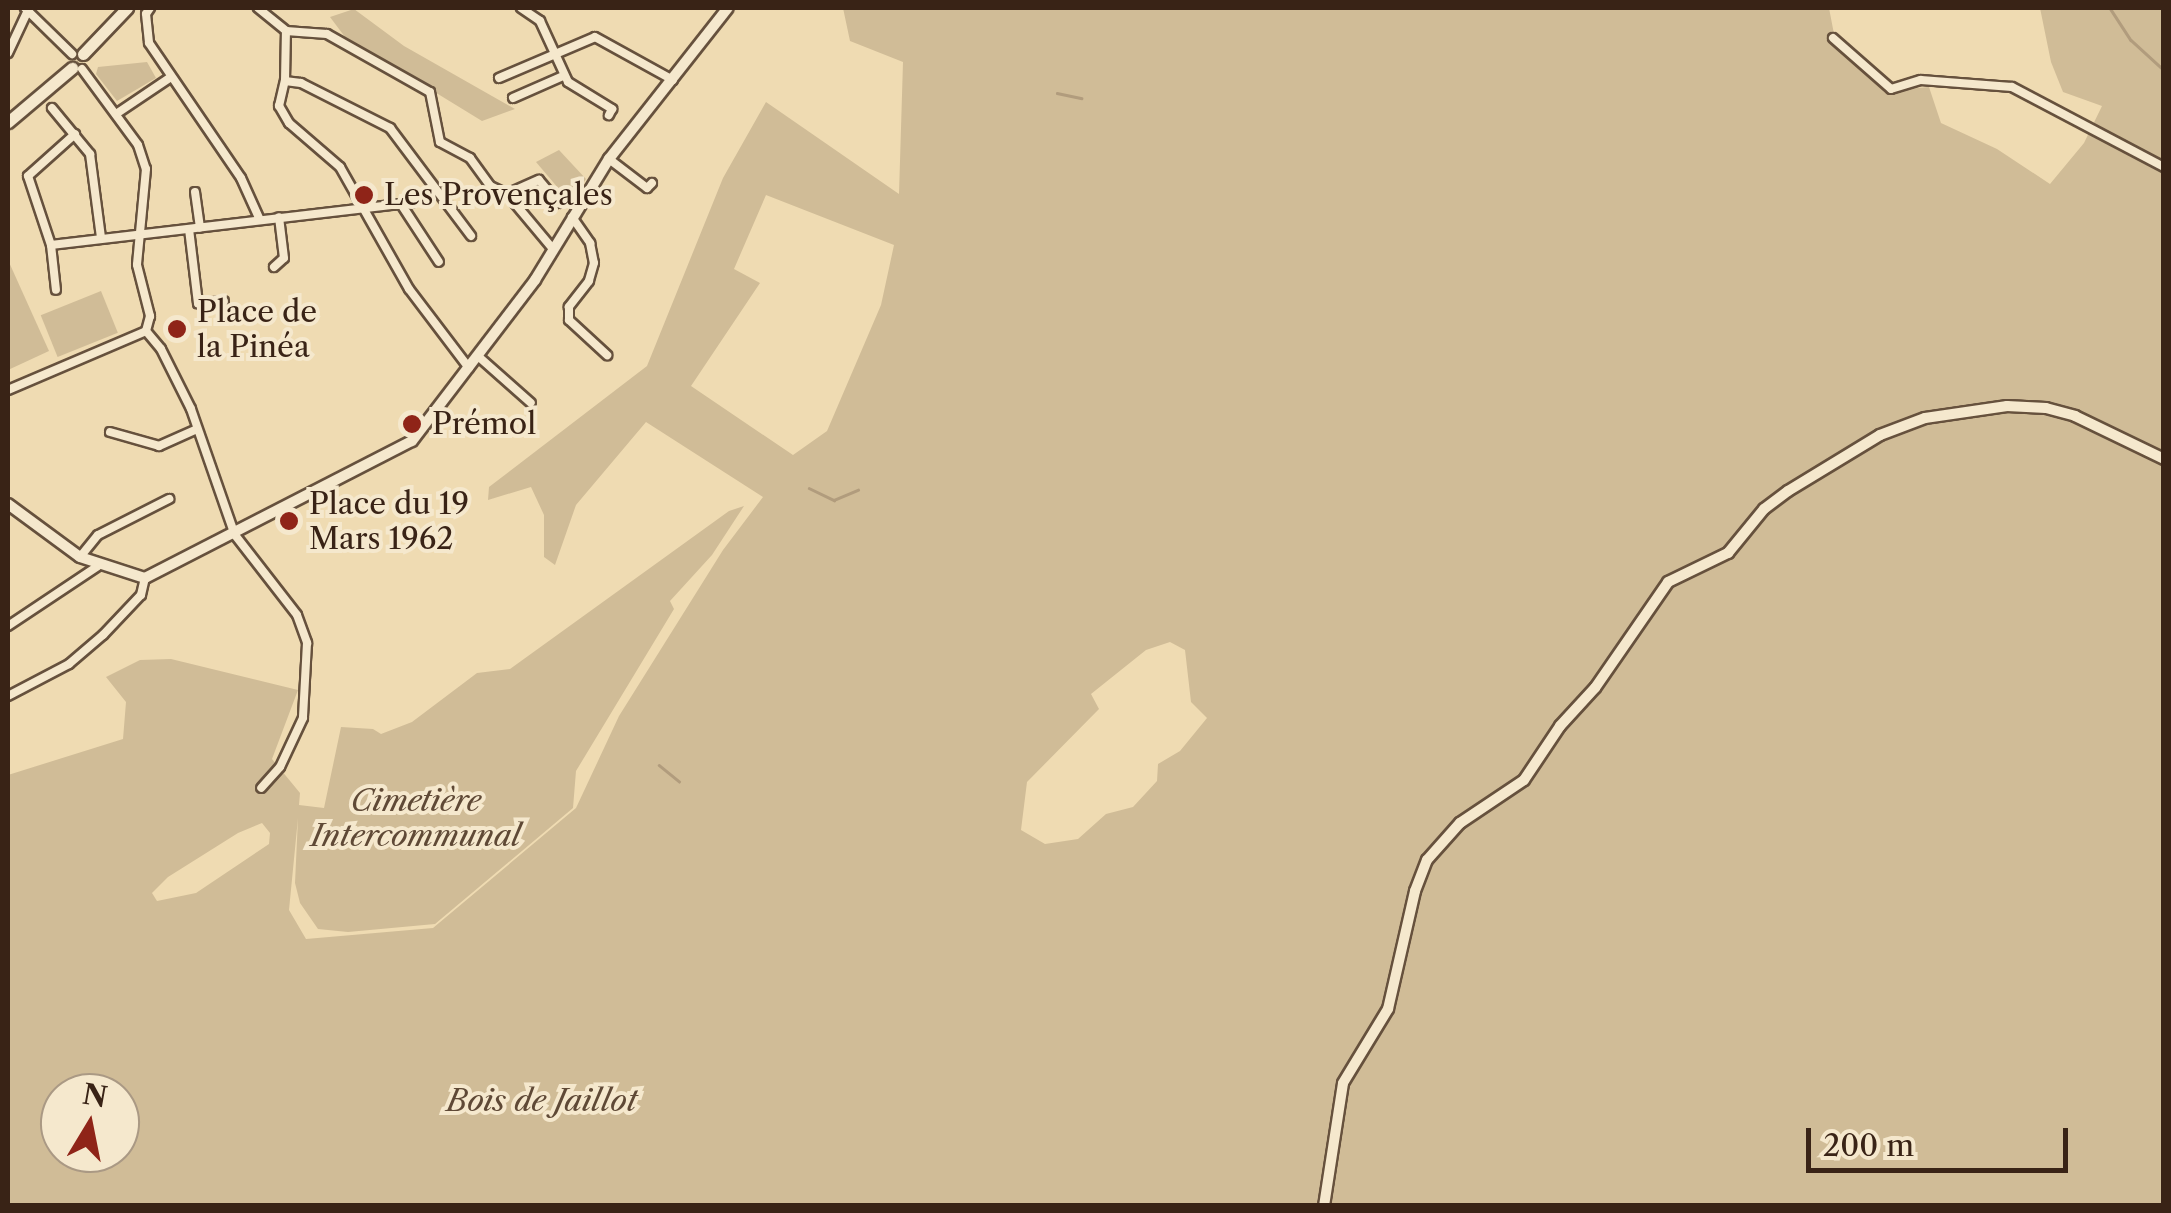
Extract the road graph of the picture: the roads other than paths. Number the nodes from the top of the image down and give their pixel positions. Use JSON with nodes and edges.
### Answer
{"nodes":[{"id":1,"x":27,"y":8,"type":"edge"},
{"id":2,"x":127,"y":8,"type":"edge"},
{"id":3,"x":150,"y":8,"type":"edge"},
{"id":4,"x":258,"y":8,"type":"edge"},
{"id":5,"x":521,"y":8,"type":"edge"},
{"id":6,"x":728,"y":8,"type":"edge"},
{"id":7,"x":286,"y":32,"type":"junction"},
{"id":8,"x":1833,"y":38,"type":"dead end"},
{"id":9,"x":8,"y":53,"type":"edge"},
{"id":10,"x":78,"y":54,"type":"junction"},
{"id":11,"x":555,"y":54,"type":"junction"},
{"id":12,"x":77,"y":68,"type":"junction"},
{"id":13,"x":563,"y":76,"type":"junction"},
{"id":14,"x":172,"y":77,"type":"junction"},
{"id":15,"x":498,"y":78,"type":"dead end"},
{"id":16,"x":673,"y":80,"type":"junction"},
{"id":17,"x":285,"y":81,"type":"junction"},
{"id":18,"x":512,"y":98,"type":"dead end"},
{"id":19,"x":52,"y":108,"type":"dead end"},
{"id":20,"x":116,"y":114,"type":"junction"},
{"id":21,"x":610,"y":115,"type":"dead end"},
{"id":22,"x":8,"y":122,"type":"edge"},
{"id":23,"x":75,"y":134,"type":"junction"},
{"id":24,"x":609,"y":159,"type":"junction"},
{"id":25,"x":2164,"y":168,"type":"edge"},
{"id":26,"x":652,"y":184,"type":"dead end"},
{"id":27,"x":436,"y":189,"type":"junction"},
{"id":28,"x":195,"y":192,"type":"dead end"},
{"id":29,"x":507,"y":194,"type":"junction"},
{"id":30,"x":558,"y":203,"type":"dead end"},
{"id":31,"x":401,"y":204,"type":"junction"},
{"id":32,"x":363,"y":209,"type":"junction"},
{"id":33,"x":572,"y":217,"type":"junction"},
{"id":34,"x":279,"y":218,"type":"junction"},
{"id":35,"x":260,"y":220,"type":"junction"},
{"id":36,"x":200,"y":228,"type":"junction"},
{"id":37,"x":188,"y":229,"type":"junction"},
{"id":38,"x":138,"y":236,"type":"junction"},
{"id":39,"x":471,"y":236,"type":"dead end"},
{"id":40,"x":100,"y":237,"type":"junction"},
{"id":41,"x":51,"y":244,"type":"junction"},
{"id":42,"x":553,"y":249,"type":"junction"},
{"id":43,"x":439,"y":262,"type":"dead end"},
{"id":44,"x":274,"y":267,"type":"dead end"},
{"id":45,"x":56,"y":290,"type":"dead end"},
{"id":46,"x":224,"y":301,"type":"dead end"},
{"id":47,"x":146,"y":332,"type":"junction"},
{"id":48,"x":607,"y":355,"type":"dead end"},
{"id":49,"x":479,"y":356,"type":"junction"},
{"id":50,"x":469,"y":368,"type":"junction"},
{"id":51,"x":8,"y":390,"type":"edge"},
{"id":52,"x":531,"y":403,"type":"dead end"},
{"id":53,"x":195,"y":430,"type":"junction"},
{"id":54,"x":110,"y":432,"type":"dead end"},
{"id":55,"x":2164,"y":458,"type":"edge"},
{"id":56,"x":169,"y":500,"type":"dead end"},
{"id":57,"x":8,"y":504,"type":"edge"},
{"id":58,"x":235,"y":535,"type":"junction"},
{"id":59,"x":80,"y":558,"type":"junction"},
{"id":60,"x":98,"y":566,"type":"junction"},
{"id":61,"x":145,"y":578,"type":"junction"},
{"id":62,"x":8,"y":626,"type":"edge"},
{"id":63,"x":8,"y":696,"type":"edge"},
{"id":64,"x":261,"y":788,"type":"dead end"},
{"id":65,"x":1324,"y":1206,"type":"edge"}],
"edges":[{"from":1,"to":9,"type":"street"},
{"from":1,"to":10,"type":"street"},
{"from":2,"to":10,"type":"main road"},
{"from":3,"to":14,"type":"street"},
{"from":4,"to":7,"type":"street"},
{"from":5,"to":11,"type":"street"},
{"from":6,"to":16,"type":"street"},
{"from":7,"to":17,"type":"street"},
{"from":7,"to":29,"type":"street"},
{"from":8,"to":25,"type":"street"},
{"from":10,"to":12,"type":"main road"},
{"from":11,"to":13,"type":"street"},
{"from":11,"to":15,"type":"street"},
{"from":11,"to":16,"type":"street"},
{"from":12,"to":20,"type":"street"},
{"from":12,"to":22,"type":"main road"},
{"from":13,"to":18,"type":"street"},
{"from":13,"to":21,"type":"street"},
{"from":14,"to":20,"type":"street"},
{"from":14,"to":35,"type":"street"},
{"from":16,"to":24,"type":"street"},
{"from":17,"to":27,"type":"street"},
{"from":17,"to":32,"type":"street"},
{"from":19,"to":23,"type":"street"},
{"from":20,"to":38,"type":"street"},
{"from":23,"to":40,"type":"street"},
{"from":23,"to":41,"type":"street"},
{"from":24,"to":26,"type":"street"},
{"from":24,"to":33,"type":"street"},
{"from":27,"to":31,"type":"street"},
{"from":27,"to":39,"type":"street"},
{"from":28,"to":36,"type":"street"},
{"from":29,"to":30,"type":"street"},
{"from":29,"to":42,"type":"street"},
{"from":31,"to":32,"type":"street"},
{"from":31,"to":43,"type":"street"},
{"from":32,"to":34,"type":"street"},
{"from":32,"to":50,"type":"street"},
{"from":33,"to":42,"type":"street"},
{"from":33,"to":48,"type":"street"},
{"from":34,"to":35,"type":"street"},
{"from":34,"to":44,"type":"street"},
{"from":35,"to":36,"type":"street"},
{"from":36,"to":37,"type":"street"},
{"from":37,"to":38,"type":"street"},
{"from":37,"to":46,"type":"street"},
{"from":38,"to":40,"type":"street"},
{"from":38,"to":47,"type":"street"},
{"from":40,"to":41,"type":"street"},
{"from":41,"to":45,"type":"street"},
{"from":42,"to":49,"type":"street"},
{"from":47,"to":51,"type":"street"},
{"from":47,"to":53,"type":"street"},
{"from":49,"to":50,"type":"street"},
{"from":49,"to":52,"type":"street"},
{"from":50,"to":58,"type":"street"},
{"from":53,"to":54,"type":"street"},
{"from":53,"to":58,"type":"street"},
{"from":55,"to":65,"type":"street"},
{"from":56,"to":59,"type":"street"},
{"from":57,"to":59,"type":"street"},
{"from":58,"to":61,"type":"street"},
{"from":58,"to":64,"type":"street"},
{"from":59,"to":60,"type":"street"},
{"from":60,"to":61,"type":"street"},
{"from":60,"to":62,"type":"street"},
{"from":61,"to":63,"type":"street"}]}
